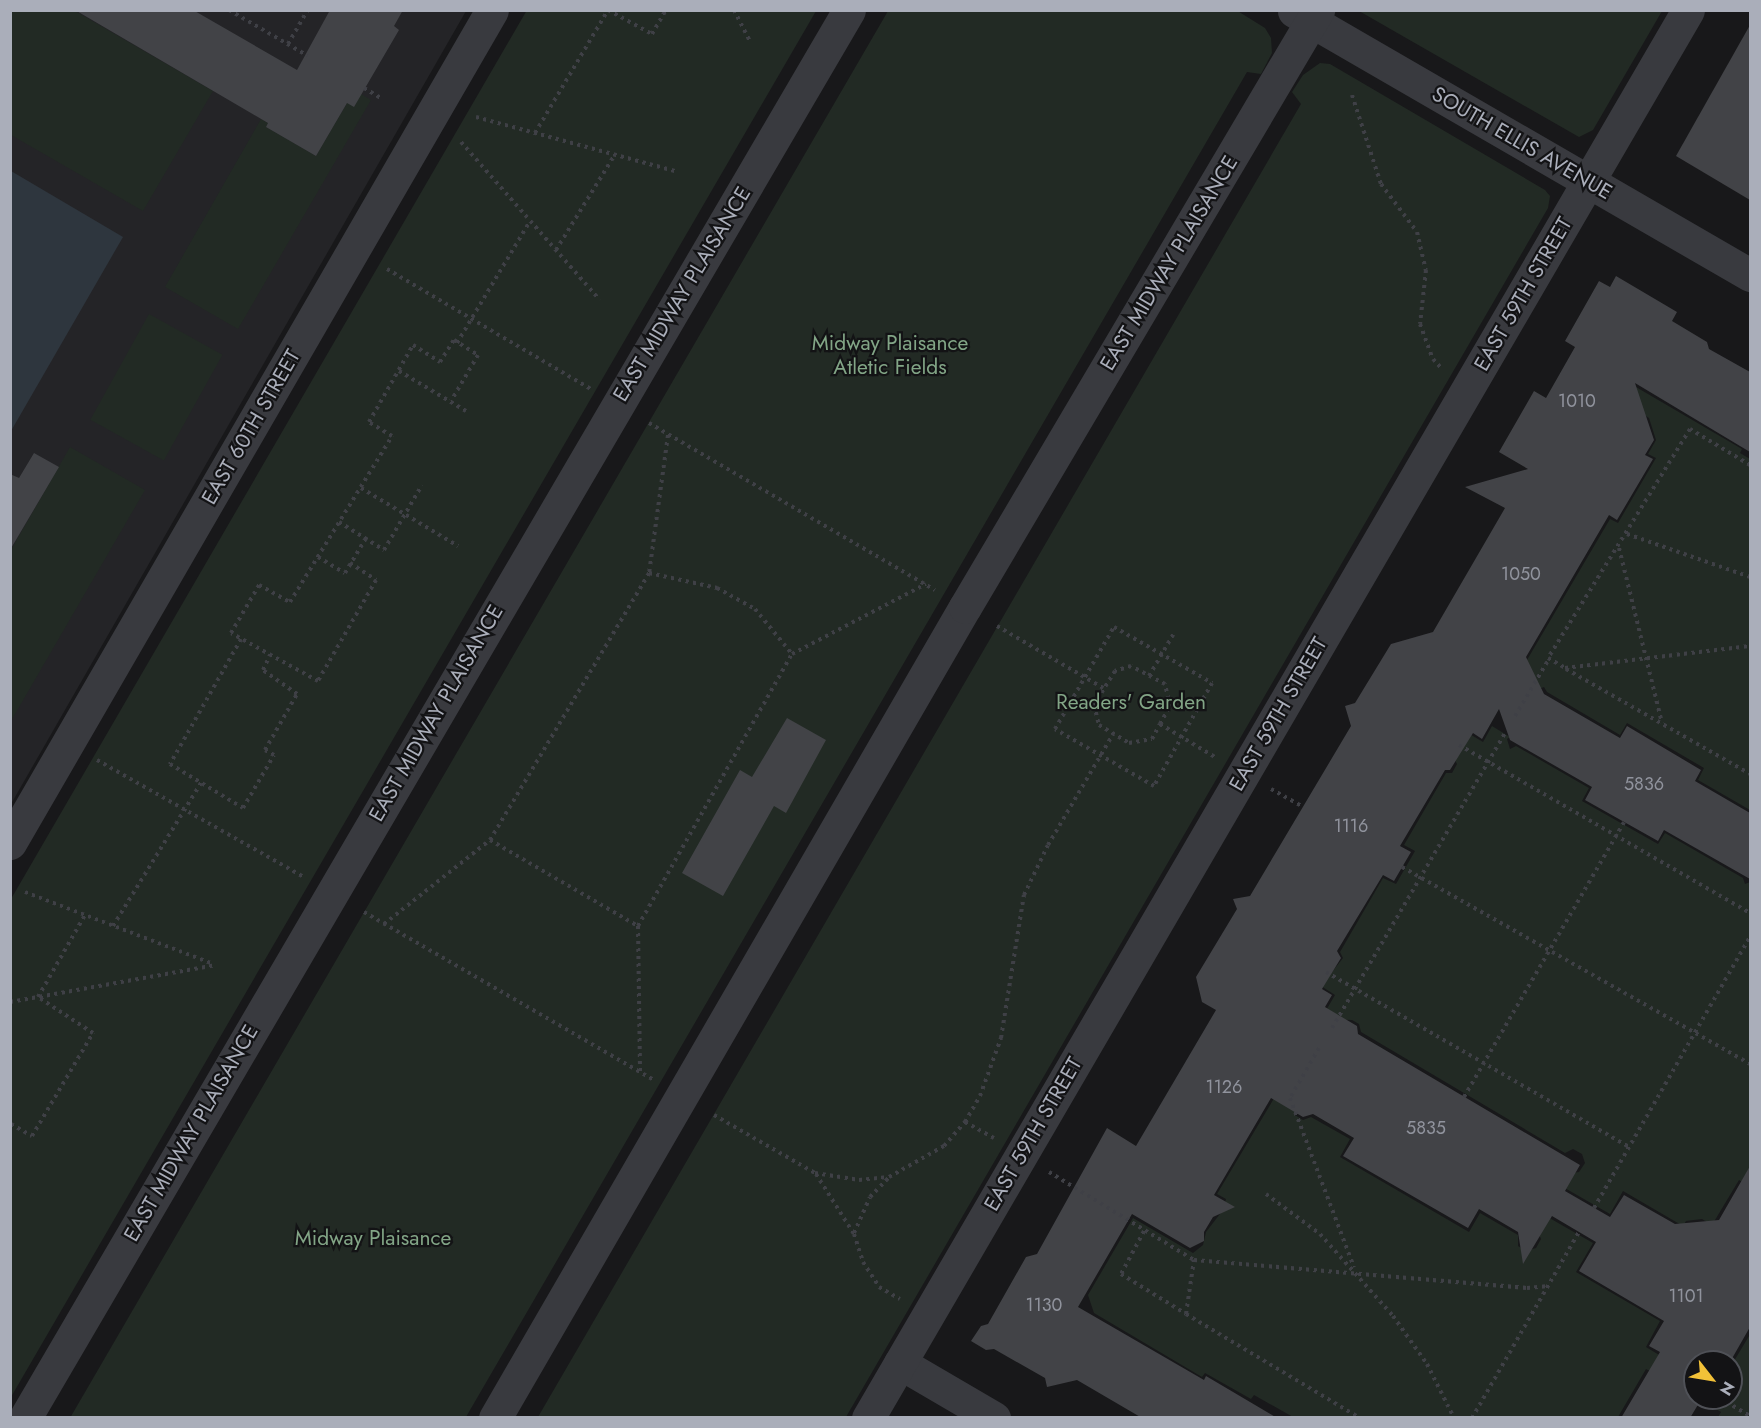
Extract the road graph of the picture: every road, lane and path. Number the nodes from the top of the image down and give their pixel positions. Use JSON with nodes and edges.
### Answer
{"nodes":[{"id":1,"x":229,"y":10,"type":"edge"},
{"id":2,"x":308,"y":10,"type":"edge"},
{"id":3,"x":492,"y":10,"type":"edge"},
{"id":4,"x":608,"y":10,"type":"edge"},
{"id":5,"x":666,"y":10,"type":"edge"},
{"id":6,"x":734,"y":10,"type":"edge"},
{"id":7,"x":849,"y":10,"type":"edge"},
{"id":8,"x":1688,"y":10,"type":"edge"},
{"id":9,"x":1308,"y":14,"type":"edge"},
{"id":10,"x":750,"y":42,"type":"dead end"},
{"id":11,"x":288,"y":44,"type":"junction"},
{"id":12,"x":308,"y":56,"type":"dead end"},
{"id":13,"x":364,"y":88,"type":"dead end"},
{"id":14,"x":1352,"y":95,"type":"dead end"},
{"id":15,"x":382,"y":99,"type":"dead end"},
{"id":16,"x":476,"y":117,"type":"dead end"},
{"id":17,"x":535,"y":133,"type":"junction"},
{"id":18,"x":461,"y":142,"type":"dead end"},
{"id":19,"x":614,"y":156,"type":"junction"},
{"id":20,"x":675,"y":171,"type":"dead end"},
{"id":21,"x":1588,"y":182,"type":"junction"},
{"id":22,"x":530,"y":221,"type":"junction"},
{"id":23,"x":556,"y":250,"type":"junction"},
{"id":24,"x":387,"y":269,"type":"dead end"},
{"id":25,"x":1750,"y":275,"type":"edge"},
{"id":26,"x":600,"y":300,"type":"dead end"},
{"id":27,"x":472,"y":319,"type":"junction"},
{"id":28,"x":458,"y":343,"type":"junction"},
{"id":29,"x":399,"y":371,"type":"junction"},
{"id":30,"x":1444,"y":371,"type":"dead end"},
{"id":31,"x":594,"y":391,"type":"dead end"},
{"id":32,"x":451,"y":401,"type":"junction"},
{"id":33,"x":466,"y":411,"type":"dead end"},
{"id":34,"x":649,"y":423,"type":"dead end"},
{"id":35,"x":668,"y":435,"type":"junction"},
{"id":36,"x":1750,"y":465,"type":"edge"},
{"id":37,"x":422,"y":485,"type":"dead end"},
{"id":38,"x":360,"y":488,"type":"junction"},
{"id":39,"x":405,"y":515,"type":"junction"},
{"id":40,"x":339,"y":522,"type":"junction"},
{"id":41,"x":1627,"y":534,"type":"junction"},
{"id":42,"x":366,"y":538,"type":"junction"},
{"id":43,"x":458,"y":546,"type":"dead end"},
{"id":44,"x":1619,"y":547,"type":"junction"},
{"id":45,"x":318,"y":557,"type":"junction"},
{"id":46,"x":350,"y":563,"type":"junction"},
{"id":47,"x":649,"y":573,"type":"junction"},
{"id":48,"x":1750,"y":577,"type":"edge"},
{"id":49,"x":926,"y":584,"type":"junction"},
{"id":50,"x":944,"y":595,"type":"dead end"},
{"id":51,"x":997,"y":626,"type":"dead end"},
{"id":52,"x":1173,"y":635,"type":"dead end"},
{"id":53,"x":241,"y":639,"type":"junction"},
{"id":54,"x":1750,"y":646,"type":"edge"},
{"id":55,"x":792,"y":654,"type":"junction"},
{"id":56,"x":1161,"y":654,"type":"junction"},
{"id":57,"x":270,"y":655,"type":"junction"},
{"id":58,"x":1548,"y":658,"type":"junction"},
{"id":59,"x":1646,"y":659,"type":"junction"},
{"id":60,"x":1565,"y":668,"type":"junction"},
{"id":61,"x":1149,"y":676,"type":"junction"},
{"id":62,"x":1085,"y":677,"type":"junction"},
{"id":63,"x":1103,"y":688,"type":"junction"},
{"id":64,"x":1515,"y":716,"type":"dead end"},
{"id":65,"x":1662,"y":723,"type":"junction"},
{"id":66,"x":1160,"y":724,"type":"junction"},
{"id":67,"x":1506,"y":732,"type":"dead end"},
{"id":68,"x":1113,"y":734,"type":"junction"},
{"id":69,"x":1182,"y":737,"type":"junction"},
{"id":70,"x":1459,"y":745,"type":"dead end"},
{"id":71,"x":1101,"y":755,"type":"junction"},
{"id":72,"x":93,"y":757,"type":"dead end"},
{"id":73,"x":1219,"y":759,"type":"dead end"},
{"id":74,"x":1489,"y":762,"type":"junction"},
{"id":75,"x":1750,"y":774,"type":"edge"},
{"id":76,"x":201,"y":783,"type":"junction"},
{"id":77,"x":1265,"y":786,"type":"dead end"},
{"id":78,"x":1302,"y":807,"type":"dead end"},
{"id":79,"x":185,"y":810,"type":"junction"},
{"id":80,"x":1624,"y":822,"type":"dead end"},
{"id":81,"x":1616,"y":835,"type":"junction"},
{"id":82,"x":490,"y":840,"type":"junction"},
{"id":83,"x":10,"y":843,"type":"edge"},
{"id":84,"x":1402,"y":867,"type":"dead end"},
{"id":85,"x":1421,"y":877,"type":"junction"},
{"id":86,"x":310,"y":881,"type":"dead end"},
{"id":87,"x":25,"y":892,"type":"dead end"},
{"id":88,"x":364,"y":912,"type":"dead end"},
{"id":89,"x":1750,"y":913,"type":"edge"},
{"id":90,"x":85,"y":915,"type":"junction"},
{"id":91,"x":384,"y":924,"type":"junction"},
{"id":92,"x":113,"y":926,"type":"junction"},
{"id":93,"x":638,"y":926,"type":"junction"},
{"id":94,"x":1750,"y":937,"type":"edge"},
{"id":95,"x":1550,"y":950,"type":"junction"},
{"id":96,"x":1326,"y":972,"type":"dead end"},
{"id":97,"x":1355,"y":989,"type":"junction"},
{"id":98,"x":38,"y":997,"type":"junction"},
{"id":99,"x":10,"y":1002,"type":"edge"},
{"id":100,"x":1332,"y":1028,"type":"dead end"},
{"id":101,"x":1695,"y":1033,"type":"junction"},
{"id":102,"x":1320,"y":1048,"type":"dead end"},
{"id":103,"x":1484,"y":1064,"type":"junction"},
{"id":104,"x":1750,"y":1064,"type":"edge"},
{"id":105,"x":640,"y":1072,"type":"junction"},
{"id":106,"x":660,"y":1083,"type":"dead end"},
{"id":107,"x":1464,"y":1096,"type":"dead end"},
{"id":108,"x":714,"y":1115,"type":"dead end"},
{"id":109,"x":965,"y":1122,"type":"junction"},
{"id":110,"x":10,"y":1124,"type":"edge"},
{"id":111,"x":998,"y":1141,"type":"dead end"},
{"id":112,"x":1629,"y":1147,"type":"junction"},
{"id":113,"x":1046,"y":1170,"type":"dead end"},
{"id":114,"x":816,"y":1173,"type":"junction"},
{"id":115,"x":888,"y":1177,"type":"junction"},
{"id":116,"x":1266,"y":1194,"type":"dead end"},
{"id":117,"x":1594,"y":1208,"type":"dead end"},
{"id":118,"x":1144,"y":1231,"type":"junction"},
{"id":119,"x":1579,"y":1232,"type":"dead end"},
{"id":120,"x":854,"y":1234,"type":"junction"},
{"id":121,"x":1194,"y":1260,"type":"junction"},
{"id":122,"x":1355,"y":1270,"type":"junction"},
{"id":123,"x":1549,"y":1286,"type":"junction"},
{"id":124,"x":905,"y":1302,"type":"dead end"},
{"id":125,"x":1186,"y":1314,"type":"junction"},
{"id":126,"x":900,"y":1363,"type":"junction"},
{"id":127,"x":26,"y":1418,"type":"edge"},
{"id":128,"x":495,"y":1418,"type":"edge"},
{"id":129,"x":868,"y":1418,"type":"edge"},
{"id":130,"x":994,"y":1418,"type":"edge"},
{"id":131,"x":1360,"y":1418,"type":"edge"},
{"id":132,"x":1454,"y":1418,"type":"edge"},
{"id":133,"x":1472,"y":1418,"type":"edge"}],
"edges":[{"from":1,"to":11,"type":"path"},
{"from":2,"to":11,"type":"path"},
{"from":3,"to":83,"type":"street","name":"EAST 60TH STREET"},
{"from":4,"to":5,"type":"path"},
{"from":4,"to":17,"type":"path"},
{"from":6,"to":10,"type":"path"},
{"from":7,"to":127,"type":"street","name":"EAST MIDWAY PLAISANCE"},
{"from":8,"to":21,"type":"street","name":"EAST 59TH STREET"},
{"from":9,"to":21,"type":"street","name":"SOUTH ELLIS AVENUE"},
{"from":9,"to":128,"type":"street","name":"EAST MIDWAY PLAISANCE"},
{"from":11,"to":12,"type":"path"},
{"from":13,"to":15,"type":"path"},
{"from":14,"to":30,"type":"path"},
{"from":16,"to":17,"type":"path"},
{"from":17,"to":19,"type":"path"},
{"from":18,"to":22,"type":"path"},
{"from":19,"to":20,"type":"path"},
{"from":19,"to":23,"type":"path"},
{"from":21,"to":25,"type":"street","name":"SOUTH ELLIS AVENUE"},
{"from":21,"to":126,"type":"street","name":"EAST 59TH STREET"},
{"from":22,"to":23,"type":"path"},
{"from":22,"to":27,"type":"path"},
{"from":23,"to":26,"type":"path"},
{"from":24,"to":27,"type":"path"},
{"from":27,"to":28,"type":"path"},
{"from":27,"to":31,"type":"path"},
{"from":28,"to":29,"type":"path"},
{"from":28,"to":32,"type":"path"},
{"from":29,"to":32,"type":"path"},
{"from":29,"to":38,"type":"path"},
{"from":32,"to":33,"type":"path"},
{"from":34,"to":35,"type":"path"},
{"from":35,"to":47,"type":"path"},
{"from":35,"to":49,"type":"path"},
{"from":36,"to":41,"type":"path"},
{"from":37,"to":39,"type":"path"},
{"from":38,"to":39,"type":"path"},
{"from":38,"to":40,"type":"path"},
{"from":39,"to":42,"type":"path"},
{"from":39,"to":43,"type":"path"},
{"from":40,"to":42,"type":"path"},
{"from":40,"to":45,"type":"path"},
{"from":41,"to":44,"type":"path"},
{"from":41,"to":48,"type":"path"},
{"from":42,"to":46,"type":"path"},
{"from":44,"to":58,"type":"path"},
{"from":44,"to":59,"type":"path"},
{"from":45,"to":46,"type":"path"},
{"from":45,"to":53,"type":"path"},
{"from":46,"to":57,"type":"path"},
{"from":47,"to":55,"type":"path"},
{"from":47,"to":82,"type":"path"},
{"from":49,"to":50,"type":"path"},
{"from":49,"to":55,"type":"path"},
{"from":51,"to":62,"type":"path"},
{"from":52,"to":56,"type":"path"},
{"from":53,"to":57,"type":"path"},
{"from":53,"to":76,"type":"path"},
{"from":54,"to":59,"type":"path"},
{"from":55,"to":93,"type":"path"},
{"from":56,"to":61,"type":"path"},
{"from":56,"to":62,"type":"path"},
{"from":56,"to":69,"type":"path"},
{"from":57,"to":76,"type":"path"},
{"from":58,"to":60,"type":"path"},
{"from":58,"to":64,"type":"path"},
{"from":59,"to":60,"type":"path"},
{"from":59,"to":65,"type":"path"},
{"from":60,"to":65,"type":"path"},
{"from":61,"to":63,"type":"path"},
{"from":61,"to":66,"type":"path"},
{"from":62,"to":63,"type":"path"},
{"from":62,"to":71,"type":"path"},
{"from":63,"to":68,"type":"path"},
{"from":65,"to":75,"type":"path"},
{"from":66,"to":68,"type":"path"},
{"from":66,"to":69,"type":"path"},
{"from":67,"to":74,"type":"path"},
{"from":68,"to":71,"type":"path"},
{"from":69,"to":71,"type":"path"},
{"from":69,"to":73,"type":"path"},
{"from":70,"to":74,"type":"path"},
{"from":71,"to":109,"type":"path"},
{"from":72,"to":79,"type":"path"},
{"from":74,"to":81,"type":"path"},
{"from":74,"to":85,"type":"path"},
{"from":76,"to":79,"type":"path"},
{"from":77,"to":78,"type":"path"},
{"from":79,"to":86,"type":"path"},
{"from":79,"to":92,"type":"path"},
{"from":80,"to":81,"type":"path"},
{"from":81,"to":89,"type":"path"},
{"from":81,"to":95,"type":"path"},
{"from":82,"to":91,"type":"path"},
{"from":82,"to":93,"type":"path"},
{"from":84,"to":85,"type":"path"},
{"from":85,"to":95,"type":"path"},
{"from":85,"to":97,"type":"path"},
{"from":87,"to":90,"type":"path"},
{"from":88,"to":91,"type":"path"},
{"from":90,"to":92,"type":"path"},
{"from":90,"to":98,"type":"path"},
{"from":91,"to":105,"type":"path"},
{"from":92,"to":98,"type":"path"},
{"from":93,"to":105,"type":"path"},
{"from":94,"to":101,"type":"path"},
{"from":95,"to":101,"type":"path"},
{"from":95,"to":103,"type":"path"},
{"from":96,"to":97,"type":"path"},
{"from":97,"to":100,"type":"path"},
{"from":97,"to":103,"type":"path"},
{"from":98,"to":99,"type":"path"},
{"from":98,"to":110,"type":"path"},
{"from":101,"to":104,"type":"path"},
{"from":101,"to":112,"type":"path"},
{"from":102,"to":122,"type":"path"},
{"from":103,"to":107,"type":"path"},
{"from":103,"to":112,"type":"path"},
{"from":105,"to":106,"type":"path"},
{"from":108,"to":114,"type":"path"},
{"from":109,"to":111,"type":"path"},
{"from":109,"to":115,"type":"path"},
{"from":112,"to":117,"type":"path"},
{"from":113,"to":118,"type":"path"},
{"from":114,"to":115,"type":"path"},
{"from":114,"to":120,"type":"path"},
{"from":115,"to":120,"type":"path"},
{"from":116,"to":122,"type":"path"},
{"from":118,"to":121,"type":"path"},
{"from":118,"to":125,"type":"path"},
{"from":119,"to":123,"type":"path"},
{"from":120,"to":124,"type":"path"},
{"from":121,"to":122,"type":"path"},
{"from":121,"to":125,"type":"path"},
{"from":122,"to":123,"type":"path"},
{"from":122,"to":132,"type":"path"},
{"from":123,"to":133,"type":"path"},
{"from":125,"to":131,"type":"path"},
{"from":126,"to":129,"type":"street","name":"EAST 59TH STREET"},
{"from":126,"to":130,"type":"street"}]}
